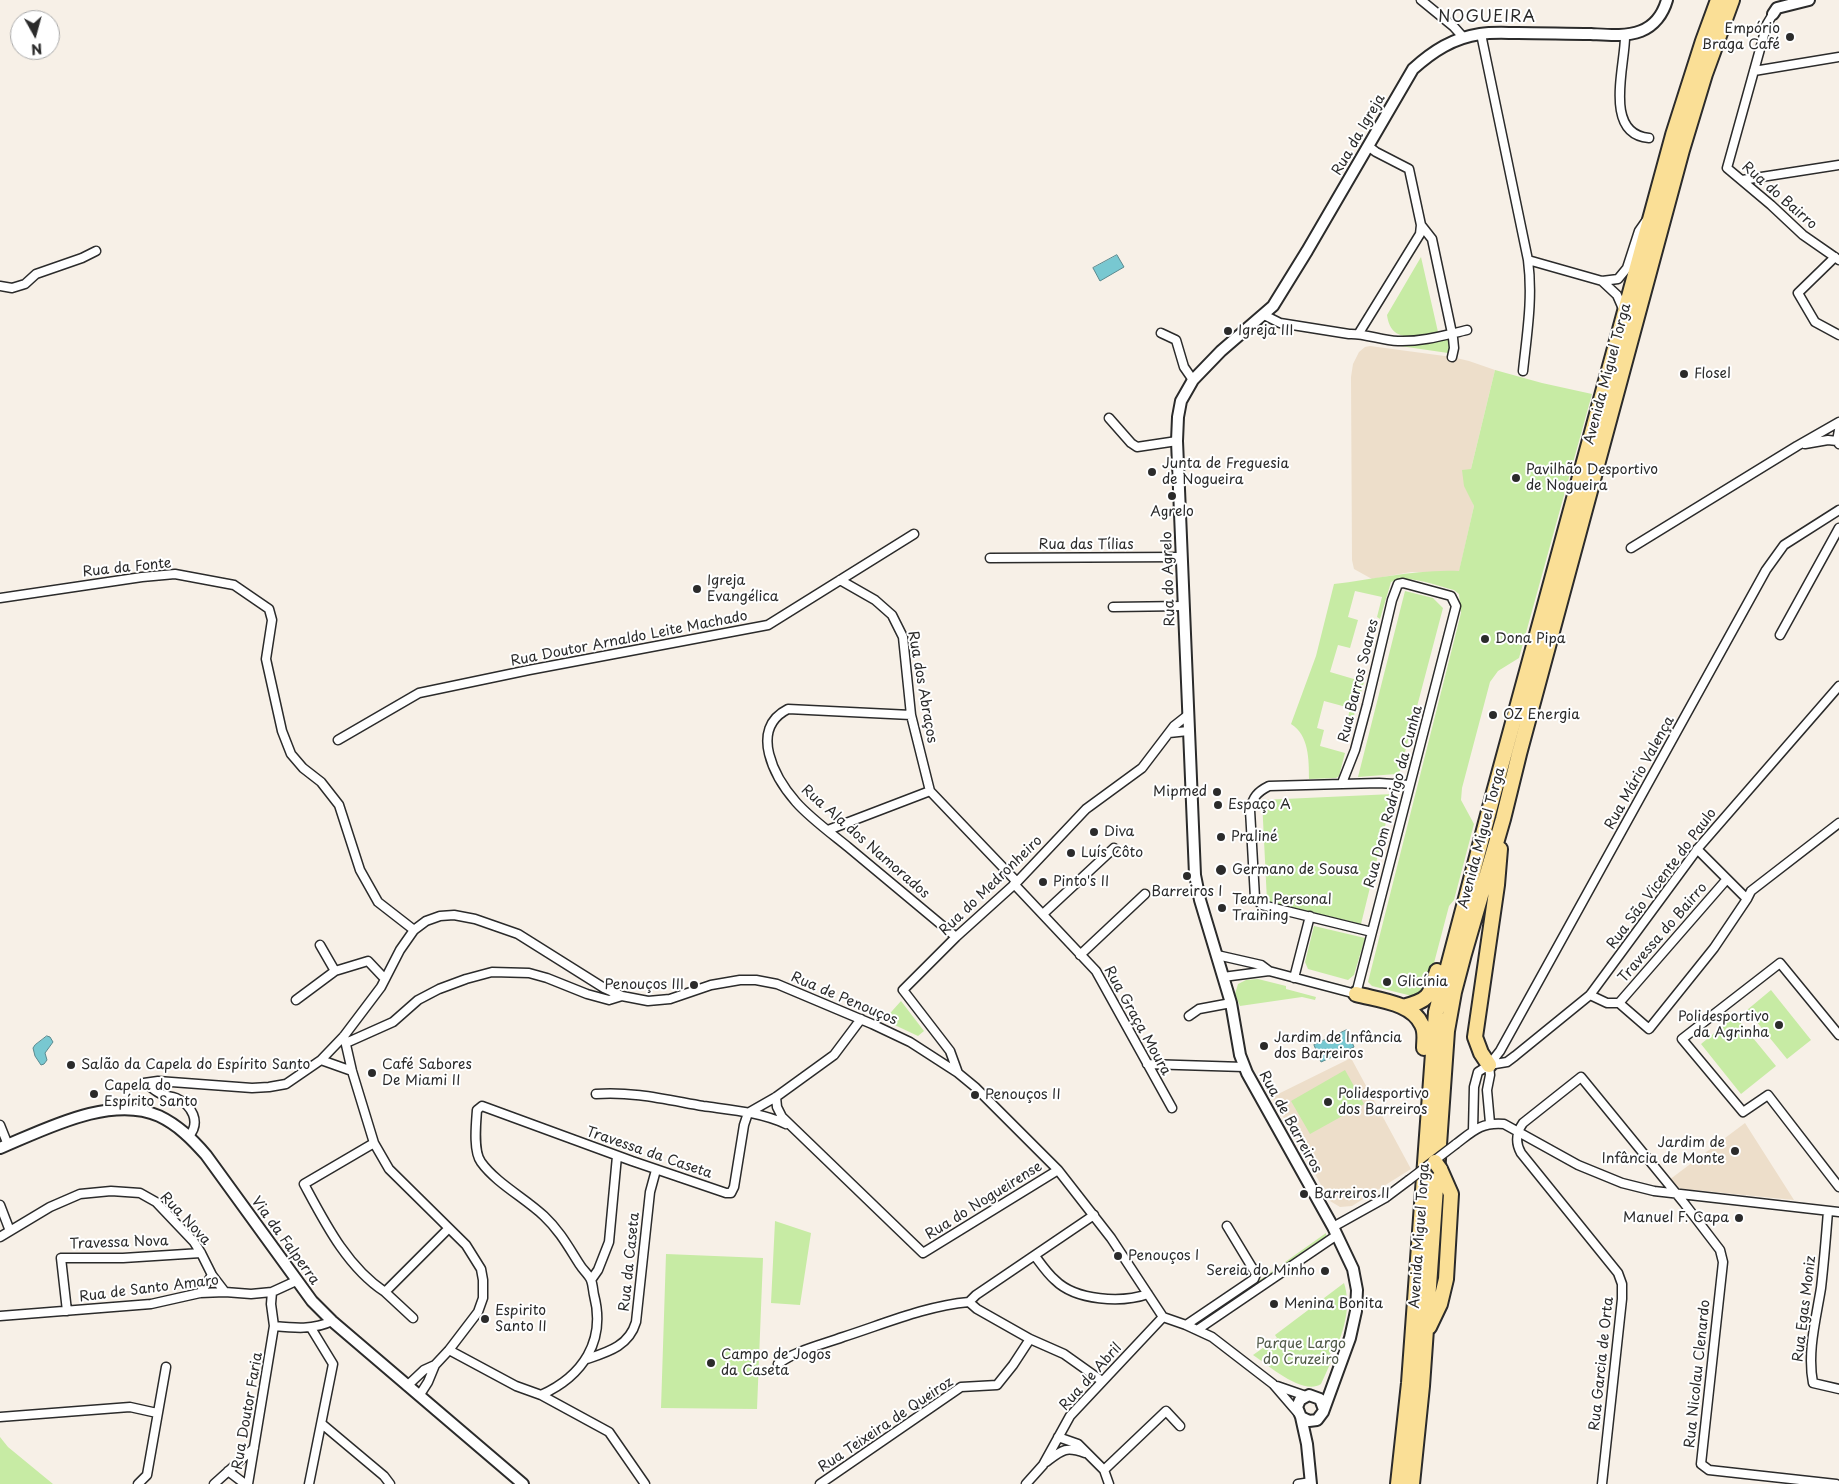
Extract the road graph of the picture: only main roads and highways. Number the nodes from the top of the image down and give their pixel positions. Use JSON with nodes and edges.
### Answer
{"nodes":[{"id":1,"x":1718,"y":0,"type":"edge"},
{"id":2,"x":1732,"y":0,"type":"edge"},
{"id":3,"x":1657,"y":210,"type":"junction"},
{"id":4,"x":1503,"y":819,"type":"junction"},
{"id":5,"x":1462,"y":912,"type":"junction"},
{"id":6,"x":1356,"y":994,"type":"road end"},
{"id":7,"x":1403,"y":1007,"type":"junction"},
{"id":8,"x":1489,"y":1065,"type":"road end"},
{"id":9,"x":1429,"y":1100,"type":"junction"},
{"id":10,"x":1436,"y":1164,"type":"road end"},
{"id":11,"x":1426,"y":1332,"type":"junction"},
{"id":12,"x":1398,"y":1484,"type":"edge"},
{"id":13,"x":1412,"y":1484,"type":"edge"}],
"edges":[{"from":1,"to":3,"type":"highway"},
{"from":2,"to":3,"type":"highway"},
{"from":3,"to":4,"type":"highway","name":"Avenida Miguel Torga"},
{"from":3,"to":5,"type":"highway","name":"Avenida Miguel Torga"},
{"from":4,"to":8,"type":"highway"},
{"from":4,"to":11,"type":"highway","name":"Avenida Miguel Torga"},
{"from":5,"to":7,"type":"highway"},
{"from":5,"to":9,"type":"highway","name":"Avenida Miguel Torga"},
{"from":6,"to":7,"type":"highway"},
{"from":7,"to":9,"type":"highway"},
{"from":9,"to":12,"type":"highway","name":"Avenida Miguel Torga"},
{"from":10,"to":11,"type":"highway"},
{"from":11,"to":13,"type":"highway","name":"Avenida Miguel Torga"}]}
